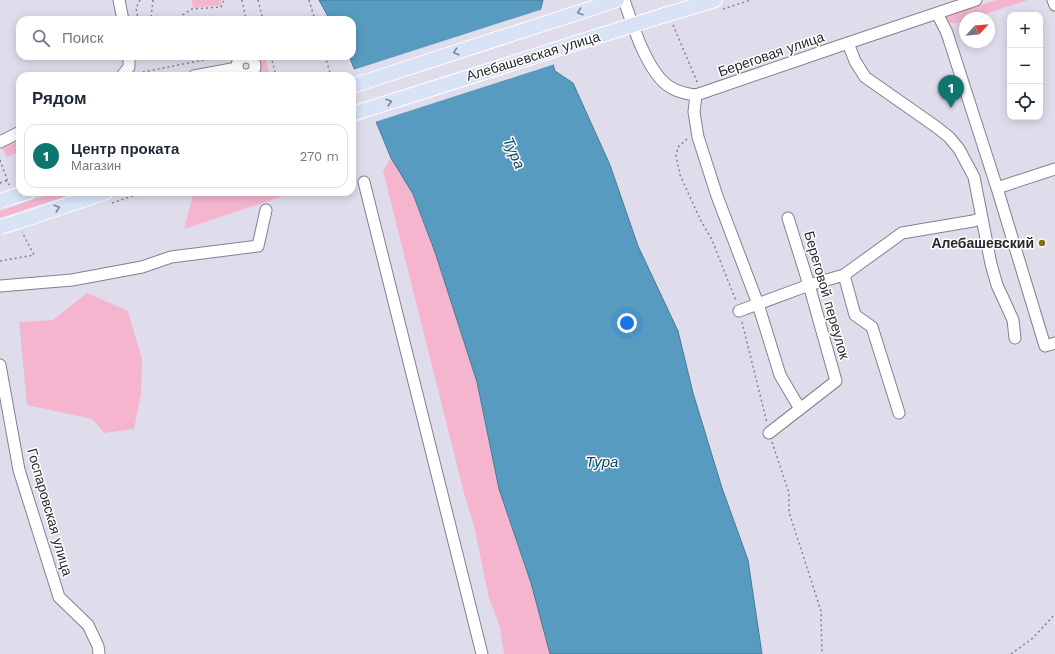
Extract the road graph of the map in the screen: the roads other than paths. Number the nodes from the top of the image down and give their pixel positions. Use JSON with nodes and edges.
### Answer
{"nodes":[{"id":1,"x":119,"y":0,"type":"edge"},
{"id":2,"x":617,"y":0,"type":"edge"},
{"id":3,"x":624,"y":0,"type":"edge"},
{"id":4,"x":715,"y":0,"type":"edge"},
{"id":5,"x":976,"y":0,"type":"edge"},
{"id":6,"x":1053,"y":0,"type":"edge"},
{"id":7,"x":689,"y":4,"type":"edge"},
{"id":8,"x":1055,"y":5,"type":"edge"},
{"id":9,"x":937,"y":13,"type":"junction"},
{"id":10,"x":122,"y":16,"type":"edge"},
{"id":11,"x":848,"y":43,"type":"junction"},
{"id":12,"x":129,"y":60,"type":"edge"},
{"id":13,"x":238,"y":68,"type":"dead end"},
{"id":14,"x":125,"y":72,"type":"edge"},
{"id":15,"x":216,"y":72,"type":"edge"},
{"id":16,"x":356,"y":85,"type":"edge"},
{"id":17,"x":697,"y":90,"type":"junction"},
{"id":18,"x":356,"y":113,"type":"edge"},
{"id":19,"x":16,"y":134,"type":"edge"},
{"id":20,"x":0,"y":142,"type":"edge"},
{"id":21,"x":1055,"y":169,"type":"edge"},
{"id":22,"x":364,"y":182,"type":"dead end"},
{"id":23,"x":997,"y":188,"type":"junction"},
{"id":24,"x":16,"y":191,"type":"edge"},
{"id":25,"x":96,"y":196,"type":"edge"},
{"id":26,"x":0,"y":201,"type":"edge"},
{"id":27,"x":266,"y":210,"type":"dead end"},
{"id":28,"x":788,"y":218,"type":"dead end"},
{"id":29,"x":982,"y":218,"type":"junction"},
{"id":30,"x":0,"y":227,"type":"edge"},
{"id":31,"x":844,"y":275,"type":"junction"},
{"id":32,"x":809,"y":285,"type":"junction"},
{"id":33,"x":0,"y":286,"type":"edge"},
{"id":34,"x":758,"y":304,"type":"junction"},
{"id":35,"x":739,"y":311,"type":"road end"},
{"id":36,"x":1015,"y":338,"type":"dead end"},
{"id":37,"x":1055,"y":343,"type":"edge"},
{"id":38,"x":0,"y":365,"type":"edge"},
{"id":39,"x":800,"y":409,"type":"junction"},
{"id":40,"x":899,"y":413,"type":"dead end"},
{"id":41,"x":769,"y":433,"type":"road end"},
{"id":42,"x":99,"y":654,"type":"edge"},
{"id":43,"x":482,"y":654,"type":"edge"}],
"edges":[{"from":1,"to":10,"type":"street"},
{"from":2,"to":16,"type":"main road","name":"Алебашевская улица","one_way":true},
{"from":3,"to":17,"type":"street"},
{"from":4,"to":7,"type":"main road","name":"Алебашевская улица"},
{"from":5,"to":9,"type":"street","name":"Береговая улица"},
{"from":6,"to":8,"type":"street"},
{"from":18,"to":7,"type":"main road","name":"Алебашевская улица","one_way":true,"bridge":true},
{"from":9,"to":11,"type":"street","name":"Береговая улица"},
{"from":9,"to":23,"type":"street"},
{"from":11,"to":17,"type":"street","name":"Береговая улица"},
{"from":11,"to":29,"type":"street"},
{"from":12,"to":14,"type":"street"},
{"from":13,"to":15,"type":"street"},
{"from":17,"to":34,"type":"street"},
{"from":19,"to":20,"type":"street"},
{"from":21,"to":23,"type":"street"},
{"from":22,"to":43,"type":"street"},
{"from":23,"to":37,"type":"street"},
{"from":24,"to":26,"type":"main road","bridge":true},
{"from":30,"to":25,"type":"main road","one_way":true,"bridge":true},
{"from":27,"to":33,"type":"street"},
{"from":28,"to":32,"type":"street","name":"Береговой переулок"},
{"from":29,"to":31,"type":"street"},
{"from":29,"to":36,"type":"street"},
{"from":31,"to":32,"type":"street"},
{"from":31,"to":40,"type":"street"},
{"from":32,"to":34,"type":"street"},
{"from":32,"to":39,"type":"street","name":"Береговой переулок"},
{"from":34,"to":35,"type":"street"},
{"from":34,"to":39,"type":"street"},
{"from":38,"to":42,"type":"street","name":"Госпаровская улица"},
{"from":39,"to":41,"type":"street"}]}
